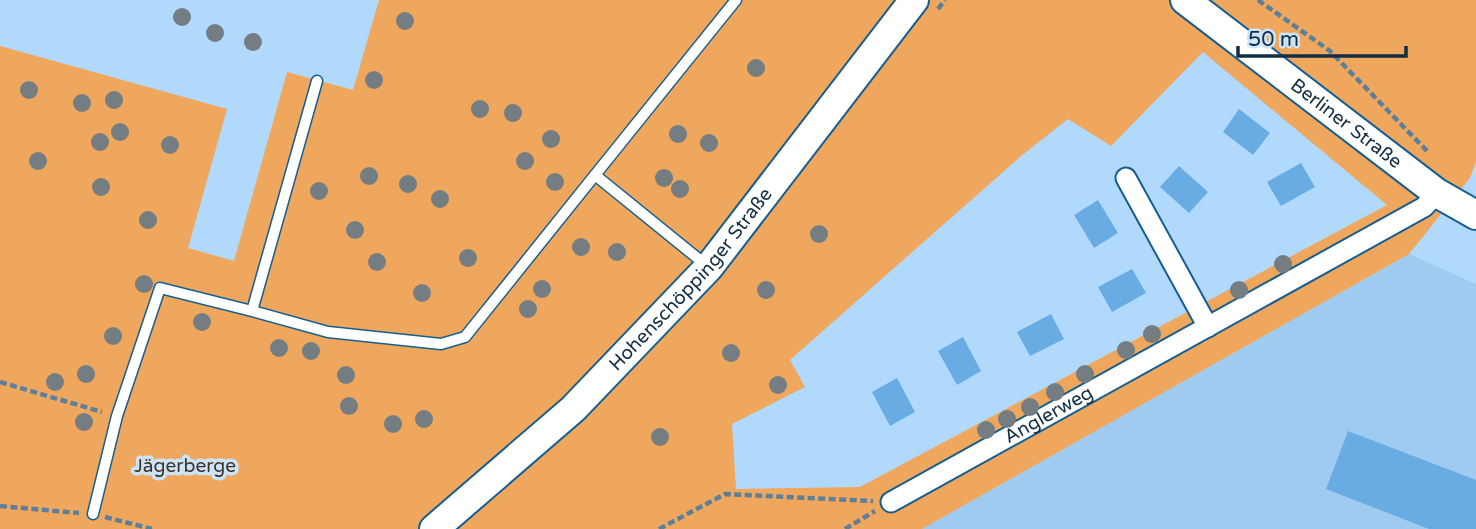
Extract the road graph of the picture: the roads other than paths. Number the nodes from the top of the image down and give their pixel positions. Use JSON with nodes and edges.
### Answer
{"nodes":[{"id":1,"x":736,"y":0,"type":"edge"},
{"id":2,"x":914,"y":0,"type":"edge"},
{"id":3,"x":1185,"y":0,"type":"edge"},
{"id":4,"x":317,"y":81,"type":"dead end"},
{"id":5,"x":595,"y":175,"type":"junction"},
{"id":6,"x":1126,"y":178,"type":"dead end"},
{"id":7,"x":1437,"y":193,"type":"junction"},
{"id":8,"x":1476,"y":215,"type":"edge"},
{"id":9,"x":709,"y":267,"type":"junction"},
{"id":10,"x":252,"y":311,"type":"junction"},
{"id":11,"x":1208,"y":327,"type":"junction"},
{"id":12,"x":891,"y":502,"type":"road end"},
{"id":13,"x":93,"y":514,"type":"dead end"},
{"id":14,"x":434,"y":529,"type":"edge"}],
"edges":[{"from":1,"to":5,"type":"lane"},
{"from":2,"to":9,"type":"main road","name":"Hohenschöppinger Straße"},
{"from":3,"to":7,"type":"main road","name":"Berliner Straße"},
{"from":4,"to":10,"type":"lane"},
{"from":5,"to":9,"type":"lane"},
{"from":5,"to":10,"type":"lane"},
{"from":6,"to":11,"type":"street"},
{"from":7,"to":8,"type":"main road","name":"Berliner Straße"},
{"from":7,"to":11,"type":"street","name":"Anglerweg"},
{"from":9,"to":14,"type":"main road","name":"Hohenschöppinger Straße"},
{"from":10,"to":13,"type":"lane"},
{"from":11,"to":12,"type":"street","name":"Anglerweg"}]}
